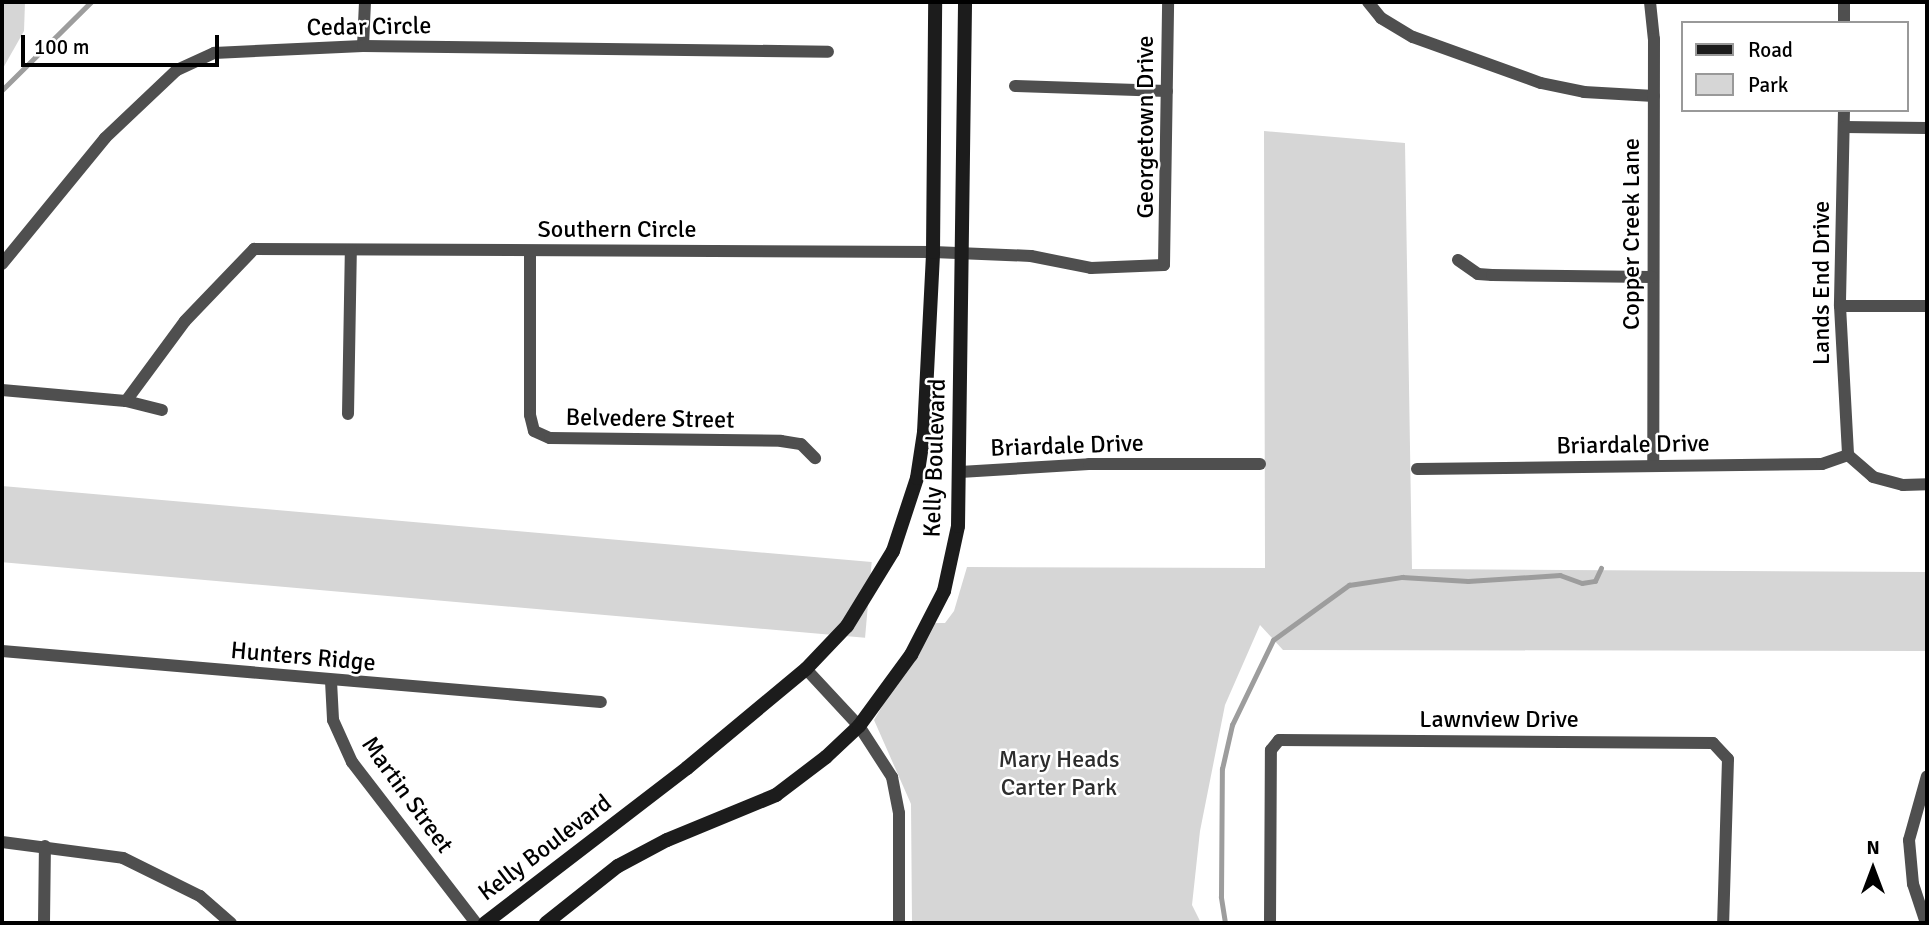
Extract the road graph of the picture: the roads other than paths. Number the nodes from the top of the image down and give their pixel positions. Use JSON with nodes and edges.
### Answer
{"nodes":[{"id":1,"x":365,"y":2,"type":"edge"},
{"id":2,"x":935,"y":2,"type":"edge"},
{"id":3,"x":965,"y":2,"type":"edge"},
{"id":4,"x":1168,"y":2,"type":"edge"},
{"id":5,"x":1368,"y":2,"type":"edge"},
{"id":6,"x":1650,"y":2,"type":"edge"},
{"id":7,"x":1844,"y":2,"type":"edge"},
{"id":8,"x":1844,"y":21,"type":"edge"},
{"id":9,"x":363,"y":46,"type":"junction"},
{"id":10,"x":828,"y":52,"type":"dead end"},
{"id":11,"x":1015,"y":86,"type":"dead end"},
{"id":12,"x":1167,"y":90,"type":"junction"},
{"id":13,"x":1654,"y":96,"type":"junction"},
{"id":14,"x":1844,"y":112,"type":"edge"},
{"id":15,"x":1844,"y":127,"type":"junction"},
{"id":16,"x":1927,"y":128,"type":"edge"},
{"id":17,"x":351,"y":250,"type":"junction"},
{"id":18,"x":530,"y":251,"type":"junction"},
{"id":19,"x":933,"y":252,"type":"junction"},
{"id":20,"x":1165,"y":252,"type":"joint"},
{"id":21,"x":963,"y":253,"type":"junction"},
{"id":22,"x":1458,"y":260,"type":"dead end"},
{"id":23,"x":2,"y":264,"type":"edge"},
{"id":24,"x":1652,"y":277,"type":"junction"},
{"id":25,"x":1840,"y":306,"type":"junction"},
{"id":26,"x":1927,"y":306,"type":"edge"},
{"id":27,"x":2,"y":390,"type":"edge"},
{"id":28,"x":126,"y":401,"type":"junction"},
{"id":29,"x":162,"y":410,"type":"dead end"},
{"id":30,"x":348,"y":414,"type":"dead end"},
{"id":31,"x":1848,"y":455,"type":"junction"},
{"id":32,"x":815,"y":458,"type":"dead end"},
{"id":33,"x":1260,"y":464,"type":"dead end"},
{"id":34,"x":1653,"y":466,"type":"junction"},
{"id":35,"x":1417,"y":469,"type":"dead end"},
{"id":36,"x":960,"y":472,"type":"junction"},
{"id":37,"x":1927,"y":484,"type":"edge"},
{"id":38,"x":2,"y":651,"type":"edge"},
{"id":39,"x":806,"y":669,"type":"junction"},
{"id":40,"x":331,"y":681,"type":"junction"},
{"id":41,"x":601,"y":702,"type":"dead end"},
{"id":42,"x":859,"y":726,"type":"junction"},
{"id":43,"x":1927,"y":776,"type":"edge"},
{"id":44,"x":2,"y":842,"type":"edge"},
{"id":45,"x":45,"y":846,"type":"junction"},
{"id":46,"x":44,"y":923,"type":"edge"},
{"id":47,"x":231,"y":923,"type":"edge"},
{"id":48,"x":476,"y":923,"type":"edge"},
{"id":49,"x":485,"y":923,"type":"edge"},
{"id":50,"x":546,"y":923,"type":"edge"},
{"id":51,"x":898,"y":923,"type":"edge"},
{"id":52,"x":1270,"y":923,"type":"edge"},
{"id":53,"x":1723,"y":923,"type":"edge"},
{"id":54,"x":1926,"y":923,"type":"edge"}],
"edges":[{"from":1,"to":9,"type":"street"},
{"from":2,"to":19,"type":"main road","name":"Kelly Boulevard"},
{"from":3,"to":21,"type":"main road","name":"Kelly Boulevard"},
{"from":4,"to":12,"type":"street","name":"Georgetown Drive"},
{"from":5,"to":13,"type":"street"},
{"from":6,"to":13,"type":"street","name":"Copper Creek Lane"},
{"from":7,"to":8,"type":"street"},
{"from":9,"to":10,"type":"street","name":"Cedar Circle"},
{"from":9,"to":23,"type":"street","name":"Cedar Circle"},
{"from":11,"to":12,"type":"street"},
{"from":12,"to":20,"type":"street","name":"Georgetown Drive"},
{"from":13,"to":24,"type":"street","name":"Copper Creek Lane"},
{"from":14,"to":15,"type":"street","name":"Lands End Drive"},
{"from":15,"to":16,"type":"street"},
{"from":15,"to":25,"type":"street","name":"Lands End Drive"},
{"from":17,"to":18,"type":"street","name":"Southern Circle"},
{"from":17,"to":28,"type":"street","name":"Southern Circle"},
{"from":17,"to":30,"type":"street"},
{"from":18,"to":19,"type":"street","name":"Southern Circle"},
{"from":18,"to":32,"type":"street","name":"Belvedere Street"},
{"from":19,"to":21,"type":"street","name":"Southern Circle"},
{"from":19,"to":39,"type":"main road","name":"Kelly Boulevard"},
{"from":20,"to":21,"type":"street","name":"Southern Circle"},
{"from":21,"to":36,"type":"main road","name":"Kelly Boulevard"},
{"from":22,"to":24,"type":"street"},
{"from":24,"to":34,"type":"street","name":"Copper Creek Lane"},
{"from":25,"to":26,"type":"street"},
{"from":25,"to":31,"type":"street","name":"Lands End Drive"},
{"from":27,"to":28,"type":"street"},
{"from":28,"to":29,"type":"street"},
{"from":31,"to":34,"type":"street","name":"Briardale Drive"},
{"from":31,"to":37,"type":"street"},
{"from":33,"to":36,"type":"street","name":"Briardale Drive"},
{"from":34,"to":35,"type":"street","name":"Briardale Drive"},
{"from":36,"to":42,"type":"main road","name":"Kelly Boulevard"},
{"from":38,"to":40,"type":"street","name":"Hunters Ridge"},
{"from":39,"to":42,"type":"street"},
{"from":39,"to":49,"type":"main road","name":"Kelly Boulevard"},
{"from":40,"to":41,"type":"street","name":"Hunters Ridge"},
{"from":40,"to":48,"type":"street","name":"Martin Street"},
{"from":42,"to":50,"type":"main road","name":"Kelly Boulevard"},
{"from":42,"to":51,"type":"street"},
{"from":43,"to":54,"type":"street"},
{"from":44,"to":45,"type":"street"},
{"from":45,"to":46,"type":"street"},
{"from":45,"to":47,"type":"street"},
{"from":52,"to":53,"type":"street","name":"Lawnview Drive"}]}
